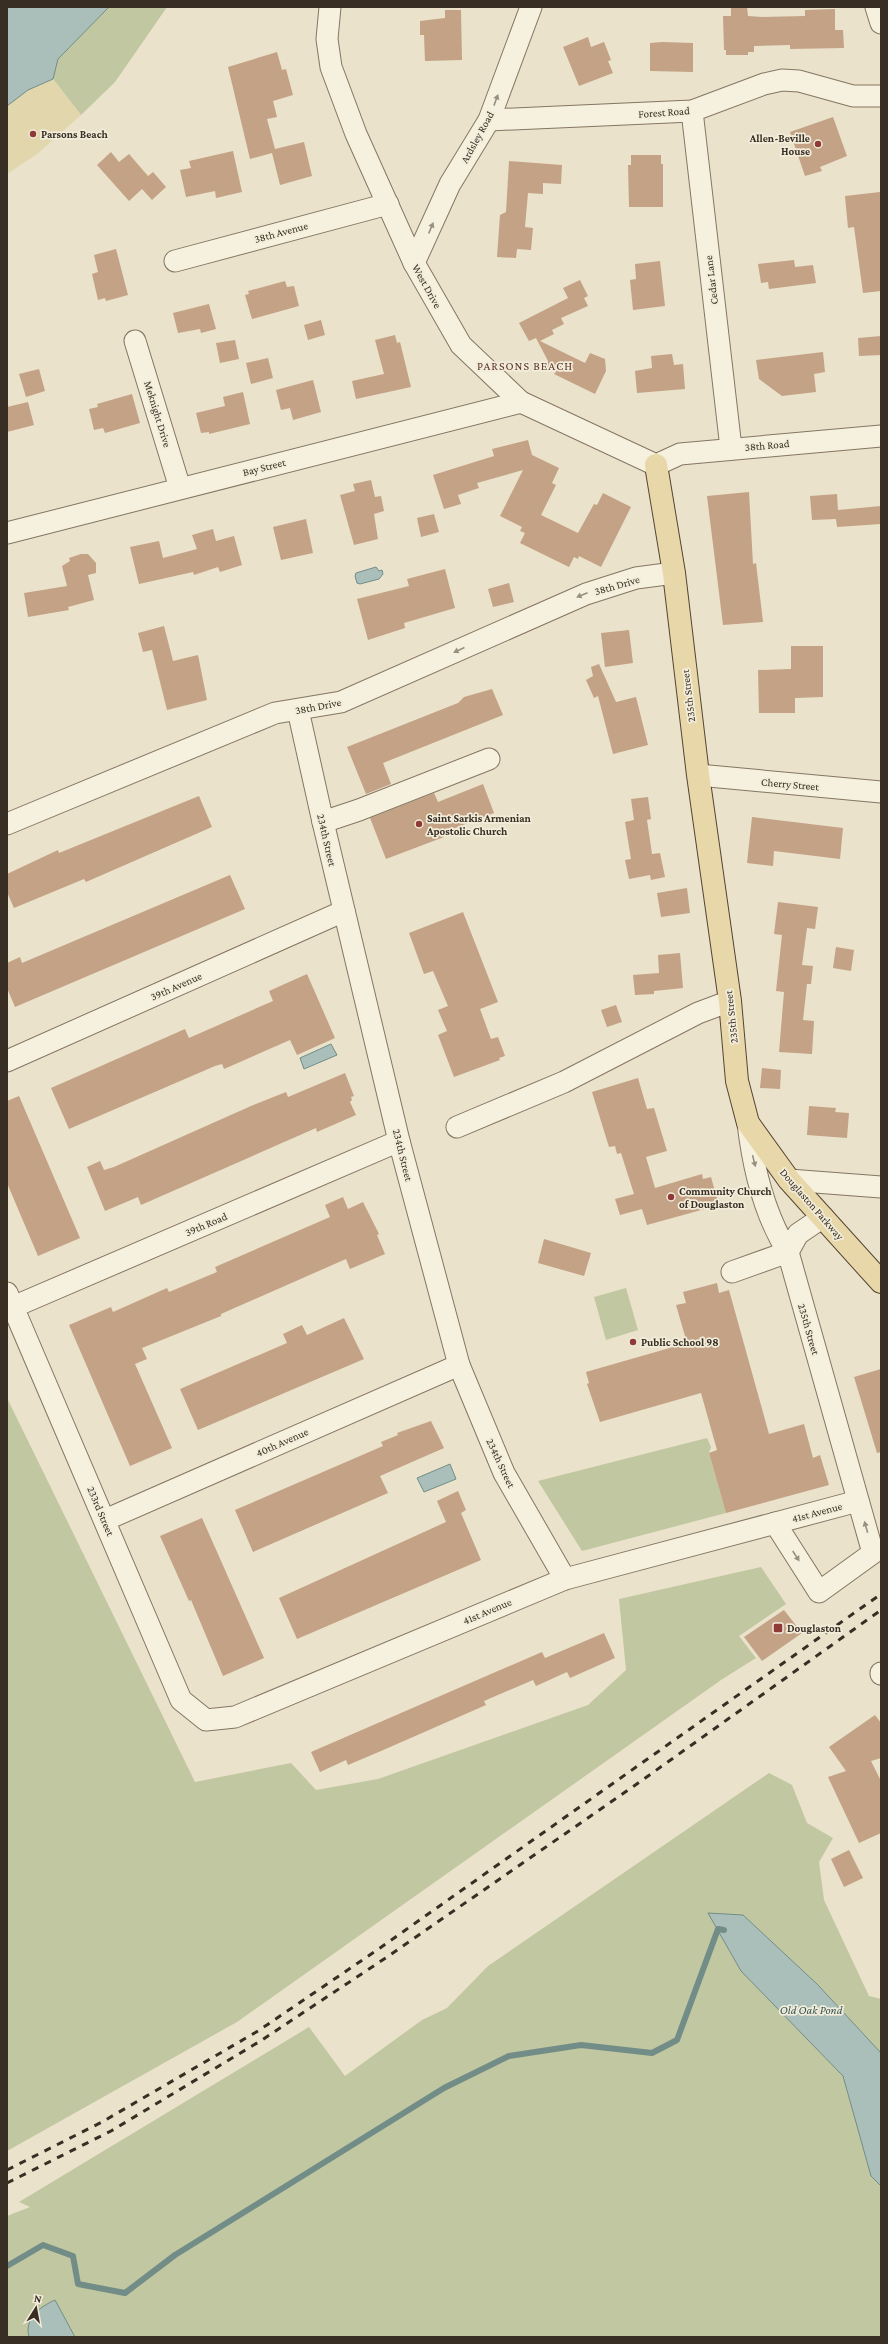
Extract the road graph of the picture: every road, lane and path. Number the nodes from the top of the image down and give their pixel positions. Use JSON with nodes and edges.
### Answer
{"nodes":[{"id":1,"x":330,"y":7,"type":"edge"},
{"id":2,"x":531,"y":7,"type":"edge"},
{"id":3,"x":876,"y":7,"type":"edge"},
{"id":4,"x":881,"y":23,"type":"edge"},
{"id":5,"x":881,"y":96,"type":"edge"},
{"id":6,"x":692,"y":111,"type":"junction"},
{"id":7,"x":489,"y":120,"type":"junction"},
{"id":8,"x":388,"y":204,"type":"junction"},
{"id":9,"x":174,"y":261,"type":"dead end"},
{"id":10,"x":414,"y":263,"type":"junction"},
{"id":11,"x":135,"y":341,"type":"dead end"},
{"id":12,"x":521,"y":402,"type":"junction"},
{"id":13,"x":881,"y":436,"type":"edge"},
{"id":14,"x":731,"y":448,"type":"junction"},
{"id":15,"x":656,"y":465,"type":"junction"},
{"id":16,"x":180,"y":488,"type":"junction"},
{"id":17,"x":7,"y":533,"type":"edge"},
{"id":18,"x":674,"y":574,"type":"junction"},
{"id":19,"x":298,"y":710,"type":"junction"},
{"id":20,"x":489,"y":759,"type":"dead end"},
{"id":21,"x":698,"y":775,"type":"junction"},
{"id":22,"x":881,"y":792,"type":"edge"},
{"id":23,"x":322,"y":822,"type":"junction"},
{"id":24,"x":7,"y":824,"type":"edge"},
{"id":25,"x":344,"y":911,"type":"junction"},
{"id":26,"x":730,"y":1002,"type":"junction"},
{"id":27,"x":7,"y":1061,"type":"edge"},
{"id":28,"x":748,"y":1123,"type":"junction"},
{"id":29,"x":457,"y":1126,"type":"dead end"},
{"id":30,"x":399,"y":1141,"type":"junction"},
{"id":31,"x":789,"y":1180,"type":"junction"},
{"id":32,"x":881,"y":1187,"type":"edge"},
{"id":33,"x":823,"y":1217,"type":"junction"},
{"id":34,"x":788,"y":1252,"type":"junction"},
{"id":35,"x":732,"y":1272,"type":"dead end"},
{"id":36,"x":881,"y":1282,"type":"edge"},
{"id":37,"x":10,"y":1300,"type":"edge"},
{"id":38,"x":459,"y":1365,"type":"junction"},
{"id":39,"x":858,"y":1501,"type":"junction"},
{"id":40,"x":106,"y":1520,"type":"junction"},
{"id":41,"x":776,"y":1523,"type":"junction"},
{"id":42,"x":873,"y":1553,"type":"joint"},
{"id":43,"x":565,"y":1579,"type":"junction"},
{"id":44,"x":206,"y":1720,"type":"joint"}],
"edges":[{"from":1,"to":8,"type":"street","name":"West Drive"},
{"from":7,"to":2,"type":"street","name":"Ardsley Road","one_way":true},
{"from":3,"to":4,"type":"street"},
{"from":5,"to":6,"type":"street","name":"Forest Road"},
{"from":6,"to":7,"type":"street","name":"Forest Road"},
{"from":6,"to":14,"type":"street","name":"Cedar Lane"},
{"from":10,"to":7,"type":"street","name":"Ardsley Road","one_way":true},
{"from":8,"to":9,"type":"street","name":"38th Avenue"},
{"from":8,"to":10,"type":"street","name":"West Drive"},
{"from":10,"to":12,"type":"street","name":"West Drive"},
{"from":11,"to":16,"type":"street","name":"Meknight Drive"},
{"from":12,"to":15,"type":"street","name":"West Drive"},
{"from":12,"to":16,"type":"street","name":"Bay Street"},
{"from":13,"to":14,"type":"street","name":"38th Road"},
{"from":14,"to":15,"type":"street","name":"38th Road"},
{"from":15,"to":18,"type":"main road","name":"235th Street"},
{"from":16,"to":17,"type":"street","name":"Bay Street"},
{"from":18,"to":19,"type":"street","name":"38th Drive","one_way":true},
{"from":18,"to":21,"type":"main road","name":"235th Street"},
{"from":19,"to":23,"type":"street","name":"234th Street"},
{"from":19,"to":24,"type":"street","name":"38th Drive"},
{"from":20,"to":23,"type":"street"},
{"from":21,"to":22,"type":"street","name":"Cherry Street"},
{"from":21,"to":26,"type":"main road","name":"235th Street"},
{"from":23,"to":25,"type":"street","name":"234th Street"},
{"from":25,"to":27,"type":"street","name":"39th Avenue"},
{"from":25,"to":30,"type":"street","name":"234th Street"},
{"from":26,"to":28,"type":"main road","name":"235th Street"},
{"from":26,"to":29,"type":"street"},
{"from":28,"to":31,"type":"main road","name":"Douglaston Parkway"},
{"from":28,"to":34,"type":"street","name":"235th Street","one_way":true},
{"from":30,"to":37,"type":"street","name":"39th Road"},
{"from":30,"to":38,"type":"street","name":"234th Street"},
{"from":31,"to":32,"type":"street"},
{"from":31,"to":33,"type":"main road","name":"Douglaston Parkway"},
{"from":33,"to":34,"type":"street"},
{"from":33,"to":36,"type":"main road","name":"Douglaston Parkway"},
{"from":34,"to":35,"type":"street"},
{"from":34,"to":39,"type":"street","name":"235th Street"},
{"from":37,"to":40,"type":"street","name":"233rd Street"},
{"from":38,"to":40,"type":"street","name":"40th Avenue"},
{"from":38,"to":43,"type":"street","name":"234th Street"},
{"from":39,"to":41,"type":"street","name":"41st Avenue"},
{"from":42,"to":39,"type":"street","name":"235th Street","one_way":true},
{"from":40,"to":44,"type":"street","name":"233rd Street"},
{"from":41,"to":42,"type":"street","name":"41st Avenue","one_way":true},
{"from":41,"to":43,"type":"street","name":"41st Avenue"},
{"from":43,"to":44,"type":"street","name":"41st Avenue"}]}
